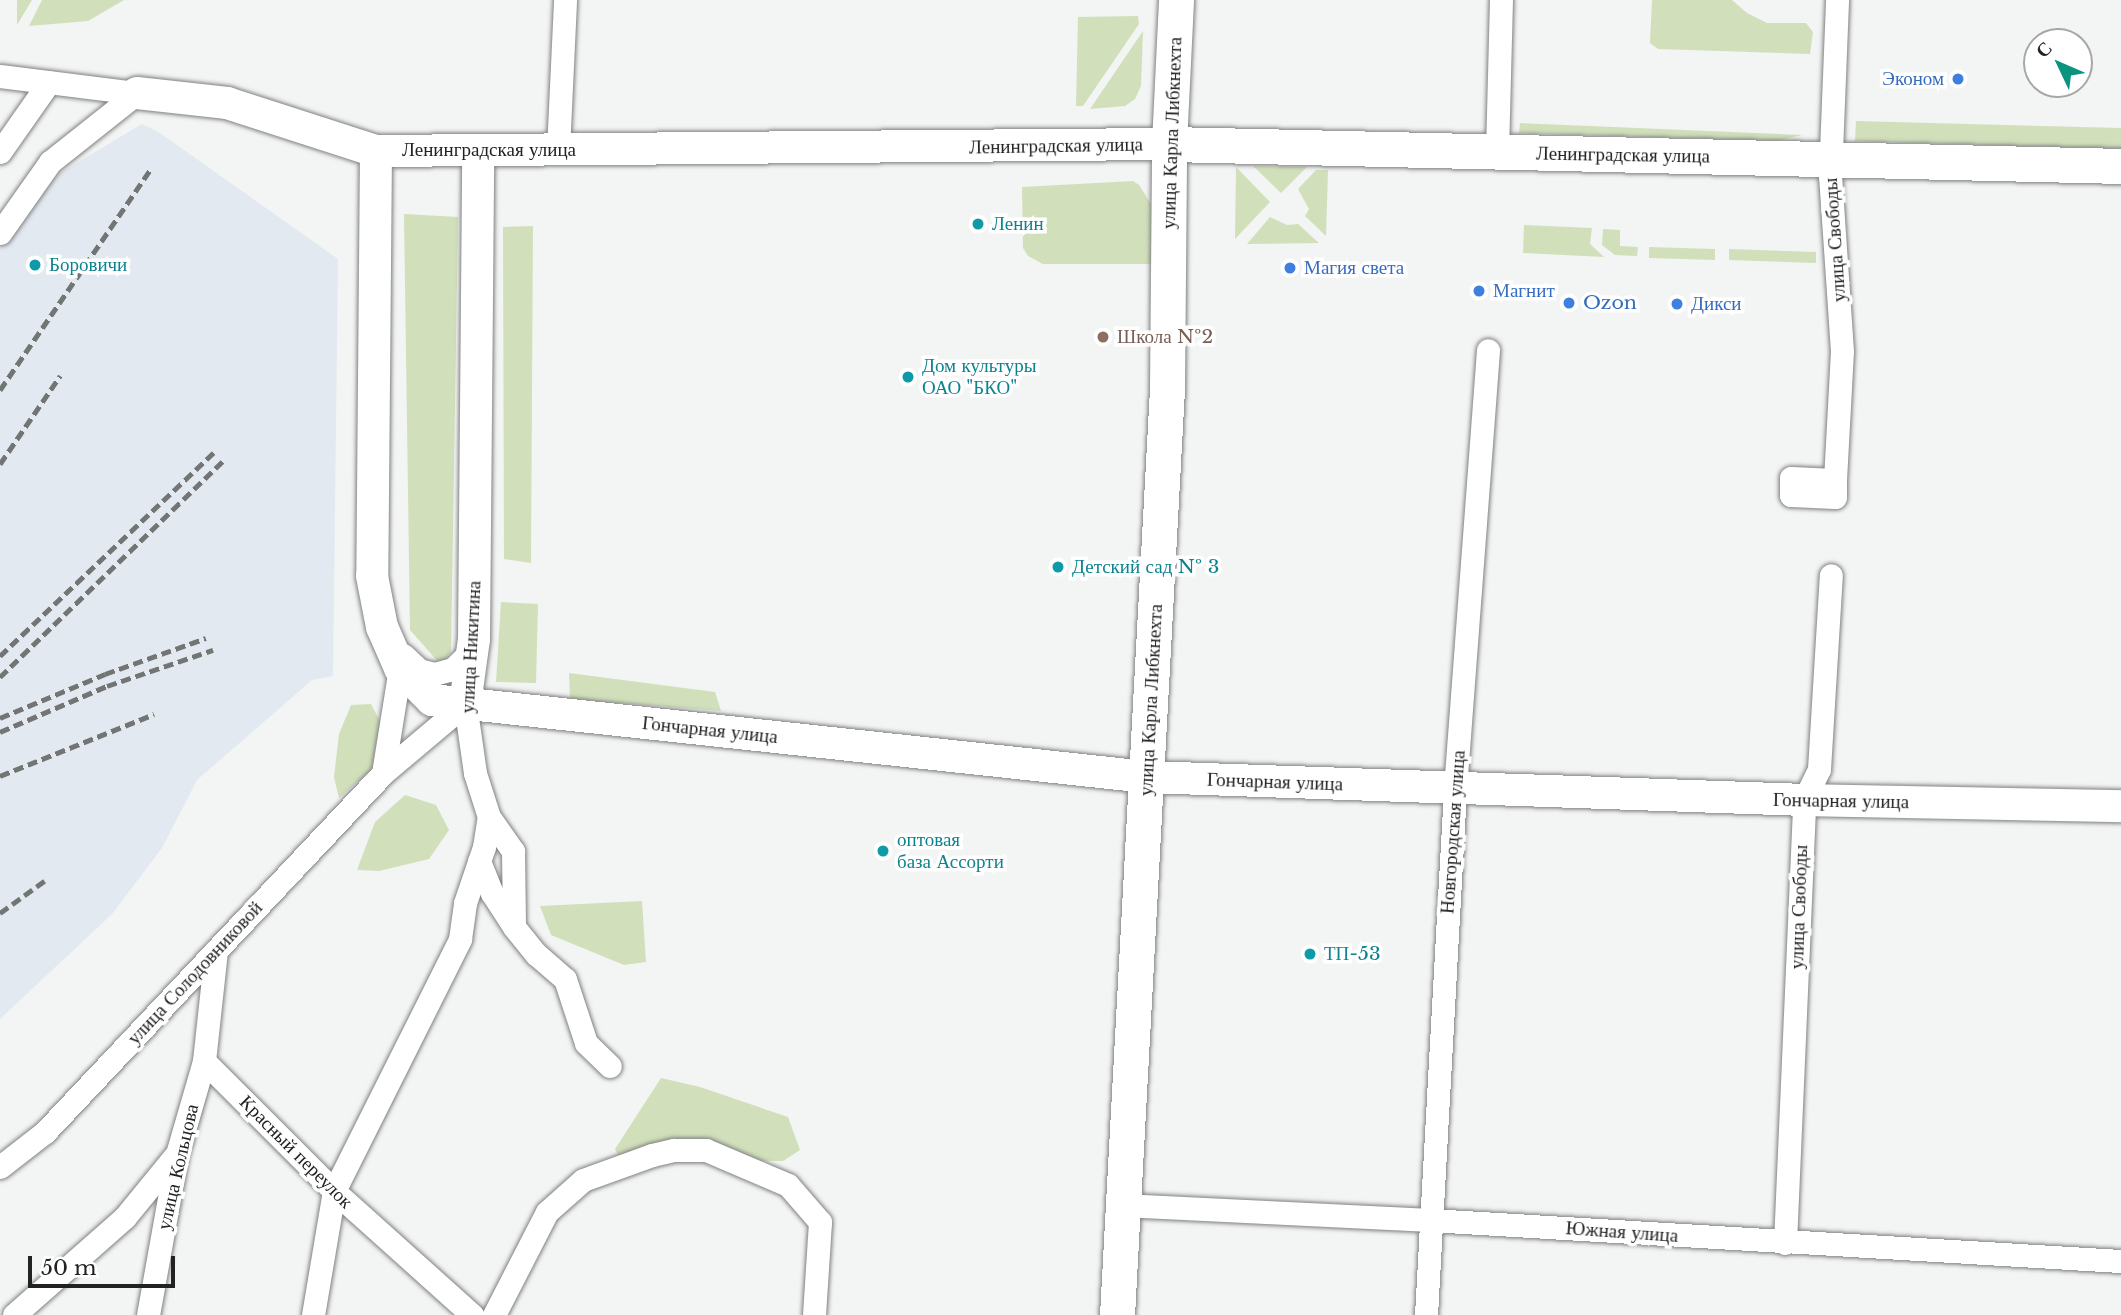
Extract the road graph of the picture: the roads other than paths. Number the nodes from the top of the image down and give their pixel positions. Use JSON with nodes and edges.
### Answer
{"nodes":[{"id":1,"x":565,"y":0,"type":"edge"},
{"id":2,"x":1176,"y":0,"type":"edge"},
{"id":3,"x":1501,"y":0,"type":"edge"},
{"id":4,"x":1837,"y":0,"type":"edge"},
{"id":5,"x":0,"y":76,"type":"edge"},
{"id":6,"x":49,"y":82,"type":"junction"},
{"id":7,"x":137,"y":93,"type":"junction"},
{"id":8,"x":1169,"y":144,"type":"junction"},
{"id":9,"x":558,"y":150,"type":"junction"},
{"id":10,"x":376,"y":151,"type":"junction"},
{"id":11,"x":478,"y":151,"type":"junction"},
{"id":12,"x":0,"y":152,"type":"edge"},
{"id":13,"x":1497,"y":152,"type":"junction"},
{"id":14,"x":1830,"y":160,"type":"junction"},
{"id":15,"x":2121,"y":166,"type":"edge"},
{"id":16,"x":0,"y":233,"type":"edge"},
{"id":17,"x":1488,"y":350,"type":"dead end"},
{"id":18,"x":1835,"y":480,"type":"dead end"},
{"id":19,"x":1831,"y":575,"type":"dead end"},
{"id":20,"x":382,"y":627,"type":"junction"},
{"id":21,"x":474,"y":639,"type":"junction"},
{"id":22,"x":400,"y":668,"type":"junction"},
{"id":23,"x":432,"y":700,"type":"joint"},
{"id":24,"x":466,"y":704,"type":"junction"},
{"id":25,"x":383,"y":773,"type":"junction"},
{"id":26,"x":1147,"y":777,"type":"junction"},
{"id":27,"x":1455,"y":789,"type":"junction"},
{"id":28,"x":1804,"y":800,"type":"junction"},
{"id":29,"x":2121,"y":806,"type":"edge"},
{"id":30,"x":489,"y":817,"type":"junction"},
{"id":31,"x":479,"y":861,"type":"junction"},
{"id":32,"x":514,"y":927,"type":"junction"},
{"id":33,"x":216,"y":951,"type":"junction"},
{"id":34,"x":204,"y":1061,"type":"junction"},
{"id":35,"x":610,"y":1066,"type":"dead end"},
{"id":36,"x":177,"y":1154,"type":"junction"},
{"id":37,"x":0,"y":1167,"type":"edge"},
{"id":38,"x":334,"y":1191,"type":"junction"},
{"id":39,"x":1123,"y":1205,"type":"junction"},
{"id":40,"x":1430,"y":1220,"type":"junction"},
{"id":41,"x":1785,"y":1243,"type":"junction"},
{"id":42,"x":2121,"y":1261,"type":"edge"},
{"id":43,"x":15,"y":1315,"type":"edge"},
{"id":44,"x":148,"y":1315,"type":"edge"},
{"id":45,"x":313,"y":1315,"type":"edge"},
{"id":46,"x":472,"y":1315,"type":"edge"},
{"id":47,"x":494,"y":1315,"type":"edge"},
{"id":48,"x":814,"y":1315,"type":"edge"},
{"id":49,"x":1117,"y":1315,"type":"edge"},
{"id":50,"x":1426,"y":1315,"type":"edge"}],
"edges":[{"from":1,"to":9,"type":"street"},
{"from":2,"to":8,"type":"main road","name":"улица Карла Либкнехта"},
{"from":3,"to":13,"type":"street"},
{"from":4,"to":14,"type":"street","name":"улица Свободы"},
{"from":5,"to":6,"type":"street","name":"Ленинградская улица"},
{"from":6,"to":7,"type":"street","name":"Ленинградская улица"},
{"from":6,"to":12,"type":"street"},
{"from":7,"to":10,"type":"street","name":"Ленинградская улица"},
{"from":7,"to":16,"type":"street"},
{"from":8,"to":9,"type":"street","name":"Ленинградская улица"},
{"from":8,"to":13,"type":"main road","name":"Ленинградская улица"},
{"from":8,"to":26,"type":"main road","name":"улица Карла Либкнехта"},
{"from":9,"to":11,"type":"street","name":"Ленинградская улица"},
{"from":10,"to":11,"type":"street","name":"Ленинградская улица"},
{"from":10,"to":20,"type":"street","name":"улица Никитина"},
{"from":11,"to":21,"type":"street","name":"улица Никитина"},
{"from":13,"to":14,"type":"main road","name":"Ленинградская улица"},
{"from":14,"to":15,"type":"main road","name":"Ленинградская улица"},
{"from":14,"to":18,"type":"street","name":"улица Свободы"},
{"from":17,"to":27,"type":"street","name":"Новгородская улица"},
{"from":19,"to":28,"type":"street","name":"улица Свободы"},
{"from":20,"to":21,"type":"street"},
{"from":20,"to":22,"type":"street","name":"улица Никитина"},
{"from":21,"to":24,"type":"street","name":"улица Никитина"},
{"from":22,"to":23,"type":"street","name":"улица Никитина"},
{"from":22,"to":25,"type":"street"},
{"from":23,"to":24,"type":"street","name":"Гончарная улица"},
{"from":24,"to":25,"type":"street","name":"улица Солодовниковой"},
{"from":24,"to":26,"type":"street","name":"Гончарная улица"},
{"from":24,"to":30,"type":"street","name":"улица Никитина"},
{"from":25,"to":33,"type":"street","name":"улица Солодовниковой"},
{"from":26,"to":27,"type":"street","name":"Гончарная улица"},
{"from":26,"to":39,"type":"main road","name":"улица Карла Либкнехта"},
{"from":27,"to":28,"type":"street","name":"Гончарная улица"},
{"from":27,"to":40,"type":"street","name":"Новгородская улица"},
{"from":28,"to":29,"type":"street","name":"Гончарная улица"},
{"from":28,"to":41,"type":"street","name":"улица Свободы"},
{"from":30,"to":31,"type":"street"},
{"from":30,"to":32,"type":"street"},
{"from":31,"to":32,"type":"street"},
{"from":31,"to":38,"type":"street"},
{"from":32,"to":35,"type":"street"},
{"from":33,"to":34,"type":"street"},
{"from":33,"to":37,"type":"street","name":"улица Солодовниковой"},
{"from":34,"to":36,"type":"street","name":"улица Кольцова"},
{"from":34,"to":38,"type":"street","name":"Красный переулок"},
{"from":36,"to":43,"type":"street"},
{"from":36,"to":44,"type":"street","name":"улица Кольцова"},
{"from":38,"to":45,"type":"street"},
{"from":38,"to":46,"type":"street","name":"Красный переулок"},
{"from":39,"to":40,"type":"street","name":"Южная улица"},
{"from":39,"to":49,"type":"main road","name":"улица Карла Либкнехта"},
{"from":40,"to":41,"type":"street","name":"Южная улица"},
{"from":40,"to":50,"type":"street","name":"Новгородская улица"},
{"from":41,"to":42,"type":"street","name":"Южная улица"},
{"from":47,"to":48,"type":"street"}]}
